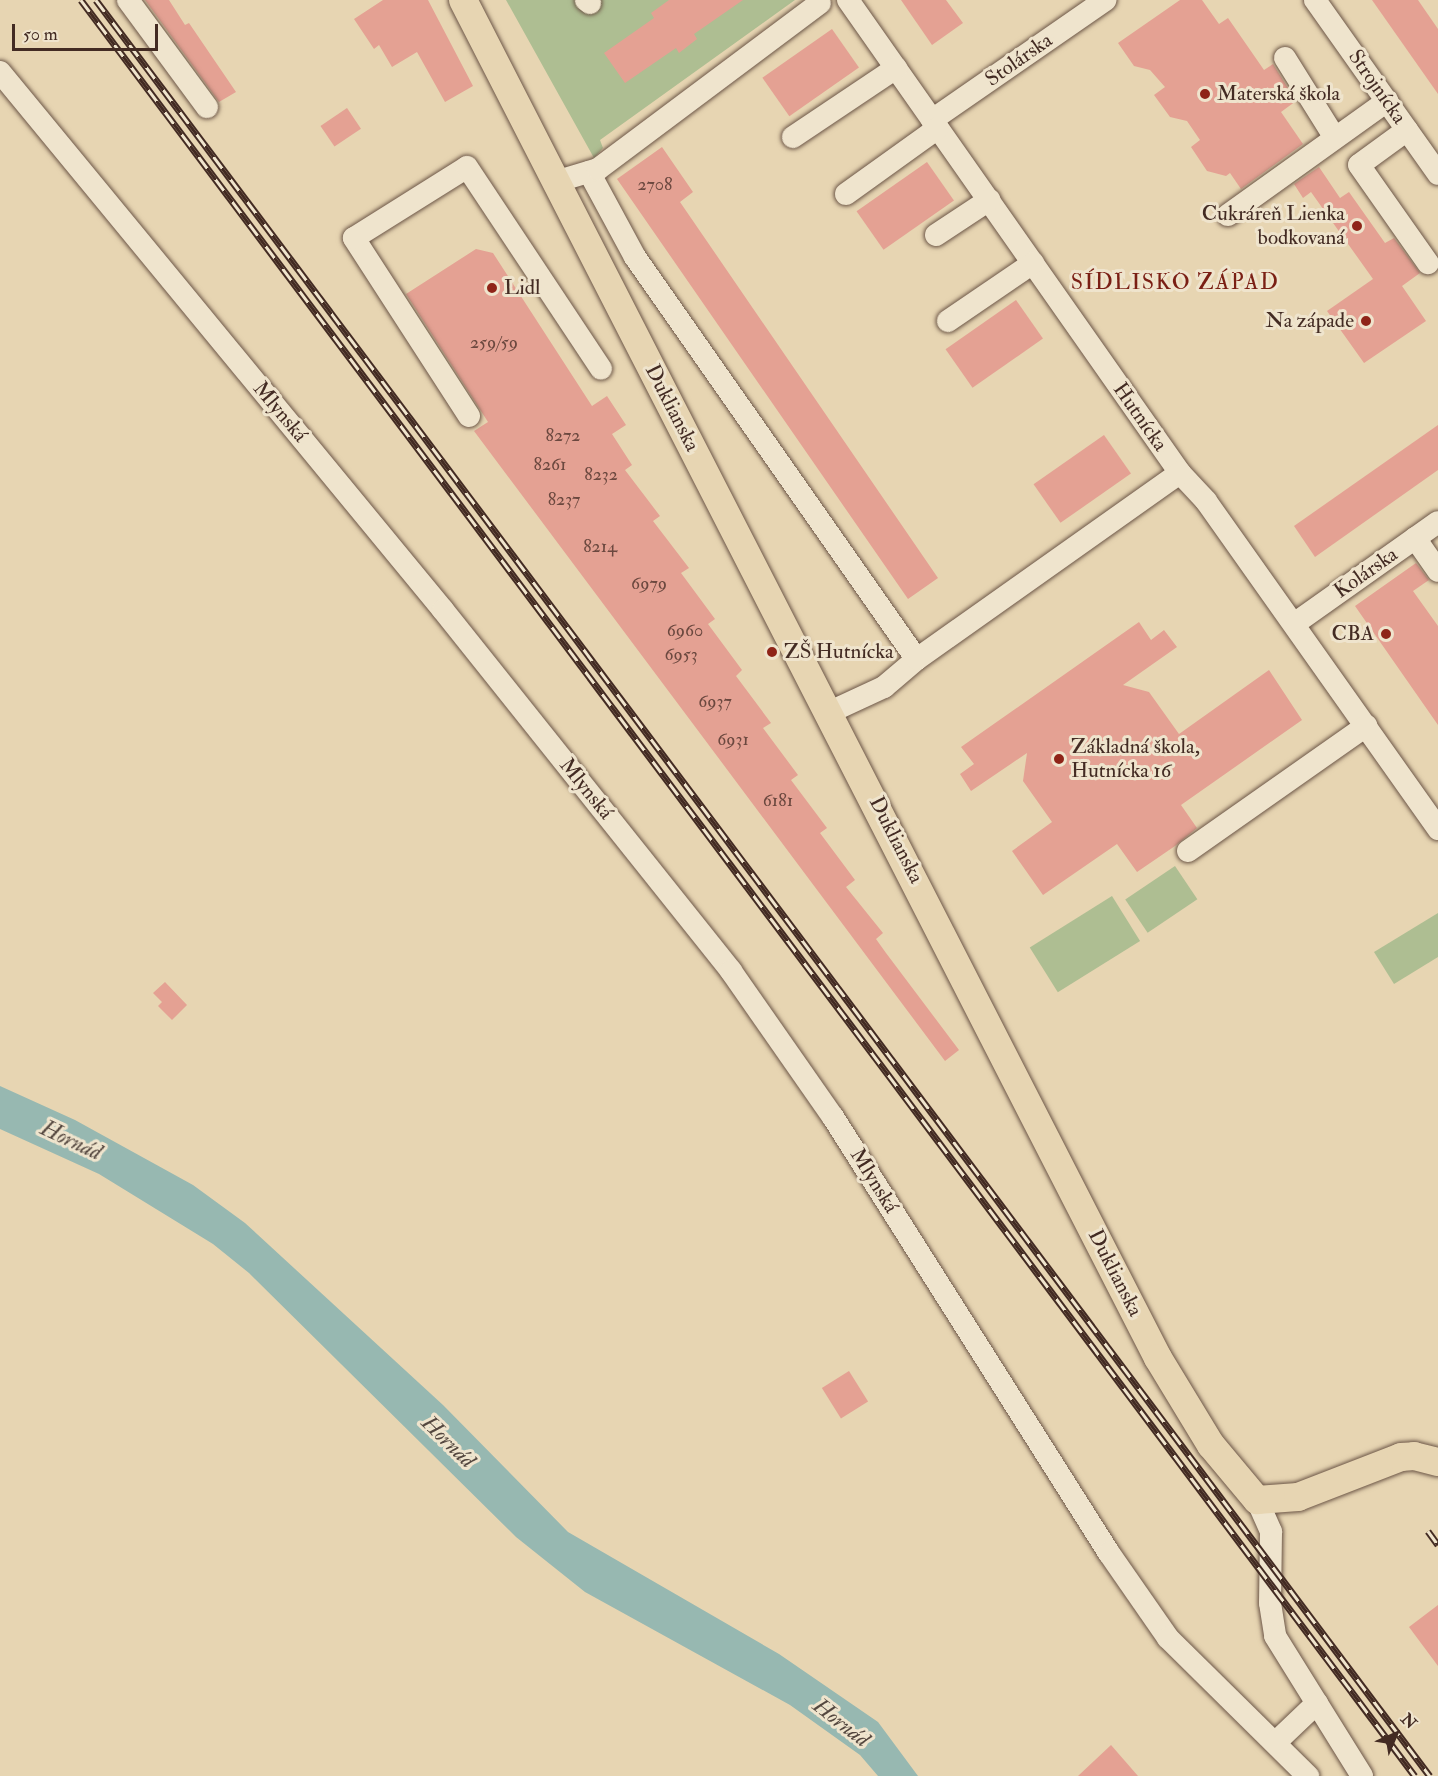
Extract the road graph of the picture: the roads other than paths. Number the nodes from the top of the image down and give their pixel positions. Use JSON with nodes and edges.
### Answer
{"nodes":[{"id":1,"x":128,"y":0,"type":"edge"},
{"id":2,"x":464,"y":0,"type":"edge"},
{"id":3,"x":848,"y":0,"type":"edge"},
{"id":4,"x":1105,"y":0,"type":"edge"},
{"id":5,"x":1315,"y":0,"type":"edge"},
{"id":6,"x":820,"y":3,"type":"dead end"},
{"id":7,"x":1285,"y":58,"type":"dead end"},
{"id":8,"x":896,"y":68,"type":"junction"},
{"id":9,"x":0,"y":72,"type":"edge"},
{"id":10,"x":1386,"y":101,"type":"junction"},
{"id":11,"x":207,"y":107,"type":"dead end"},
{"id":12,"x":935,"y":124,"type":"junction"},
{"id":13,"x":1407,"y":130,"type":"junction"},
{"id":14,"x":793,"y":137,"type":"dead end"},
{"id":15,"x":1335,"y":138,"type":"junction"},
{"id":16,"x":589,"y":172,"type":"junction"},
{"id":17,"x":1438,"y":174,"type":"edge"},
{"id":18,"x":555,"y":182,"type":"junction"},
{"id":19,"x":846,"y":194,"type":"dead end"},
{"id":20,"x":988,"y":200,"type":"junction"},
{"id":21,"x":1228,"y":215,"type":"dead end"},
{"id":22,"x":936,"y":235,"type":"dead end"},
{"id":23,"x":1033,"y":263,"type":"junction"},
{"id":24,"x":1428,"y":264,"type":"dead end"},
{"id":25,"x":948,"y":321,"type":"dead end"},
{"id":26,"x":601,"y":369,"type":"dead end"},
{"id":27,"x":469,"y":416,"type":"dead end"},
{"id":28,"x":1180,"y":473,"type":"junction"},
{"id":29,"x":1438,"y":522,"type":"edge"},
{"id":30,"x":1415,"y":538,"type":"junction"},
{"id":31,"x":1438,"y":571,"type":"edge"},
{"id":32,"x":1294,"y":624,"type":"junction"},
{"id":33,"x":917,"y":659,"type":"junction"},
{"id":34,"x":830,"y":712,"type":"junction"},
{"id":35,"x":1366,"y":726,"type":"junction"},
{"id":36,"x":1438,"y":829,"type":"edge"},
{"id":37,"x":1188,"y":851,"type":"dead end"},
{"id":38,"x":1435,"y":1456,"type":"edge"},
{"id":39,"x":1257,"y":1500,"type":"junction"},
{"id":40,"x":1317,"y":1703,"type":"junction"},
{"id":41,"x":1275,"y":1743,"type":"junction"},
{"id":42,"x":1308,"y":1776,"type":"edge"},
{"id":43,"x":1362,"y":1776,"type":"edge"}],
"edges":[{"from":1,"to":11,"type":"street"},
{"from":2,"to":18,"type":"main road","name":"Duklianska"},
{"from":3,"to":8,"type":"street","name":"Hutnícka"},
{"from":4,"to":12,"type":"street","name":"Stolárska"},
{"from":5,"to":10,"type":"street","name":"Strojnícka"},
{"from":6,"to":16,"type":"street"},
{"from":7,"to":15,"type":"street"},
{"from":8,"to":12,"type":"street","name":"Hutnícka"},
{"from":8,"to":14,"type":"street"},
{"from":9,"to":41,"type":"street","name":"Mlynská"},
{"from":10,"to":13,"type":"street","name":"Strojnícka"},
{"from":10,"to":15,"type":"street"},
{"from":12,"to":19,"type":"street","name":"Stolárska"},
{"from":12,"to":20,"type":"street","name":"Hutnícka"},
{"from":13,"to":17,"type":"street","name":"Strojnícka"},
{"from":13,"to":24,"type":"street"},
{"from":15,"to":21,"type":"street"},
{"from":16,"to":18,"type":"street"},
{"from":16,"to":33,"type":"street"},
{"from":18,"to":34,"type":"main road","name":"Duklianska"},
{"from":20,"to":22,"type":"street"},
{"from":20,"to":23,"type":"street","name":"Hutnícka"},
{"from":23,"to":25,"type":"street"},
{"from":23,"to":28,"type":"street","name":"Hutnícka"},
{"from":26,"to":27,"type":"street"},
{"from":28,"to":32,"type":"street","name":"Hutnícka"},
{"from":28,"to":33,"type":"street"},
{"from":29,"to":30,"type":"street","name":"Kolárska"},
{"from":30,"to":31,"type":"street"},
{"from":30,"to":32,"type":"street","name":"Kolárska"},
{"from":32,"to":35,"type":"street","name":"Hutnícka"},
{"from":33,"to":34,"type":"street"},
{"from":34,"to":39,"type":"main road","name":"Duklianska"},
{"from":35,"to":36,"type":"street","name":"Hutnícka"},
{"from":35,"to":37,"type":"street"},
{"from":38,"to":39,"type":"main road"},
{"from":39,"to":40,"type":"street"},
{"from":40,"to":41,"type":"street"},
{"from":40,"to":43,"type":"street"},
{"from":41,"to":42,"type":"street","name":"Mlynská"}]}
